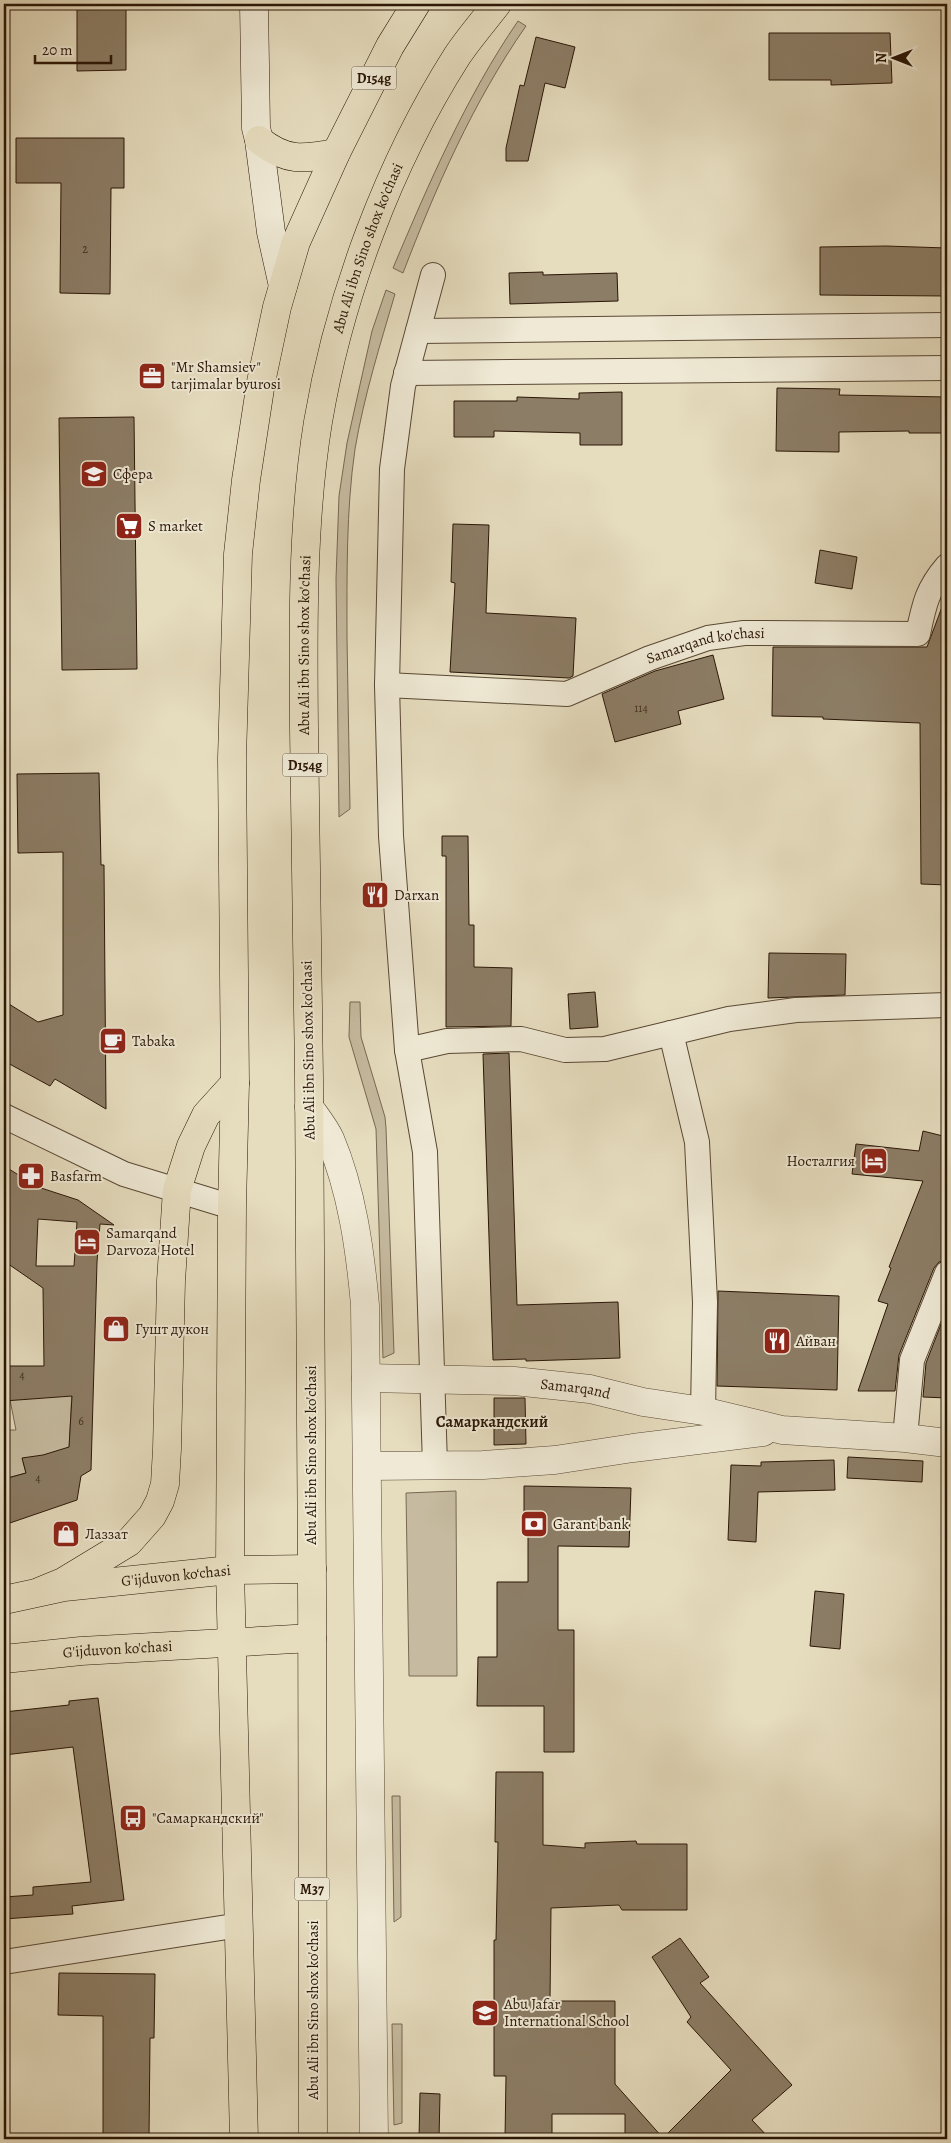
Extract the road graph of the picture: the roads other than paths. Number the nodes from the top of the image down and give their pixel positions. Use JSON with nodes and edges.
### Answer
{"nodes":[{"id":1,"x":254,"y":4,"type":"edge"},
{"id":2,"x":416,"y":4,"type":"edge"},
{"id":3,"x":498,"y":4,"type":"edge"},
{"id":4,"x":259,"y":140,"type":"junction"},
{"id":5,"x":336,"y":153,"type":"junction"},
{"id":6,"x":434,"y":275,"type":"dead end"},
{"id":7,"x":283,"y":286,"type":"junction"},
{"id":8,"x":947,"y":325,"type":"edge"},
{"id":9,"x":418,"y":331,"type":"junction"},
{"id":10,"x":947,"y":368,"type":"edge"},
{"id":11,"x":406,"y":373,"type":"junction"},
{"id":12,"x":947,"y":566,"type":"edge"},
{"id":13,"x":387,"y":685,"type":"junction"},
{"id":14,"x":947,"y":1005,"type":"edge"},
{"id":15,"x":671,"y":1033,"type":"junction"},
{"id":16,"x":407,"y":1050,"type":"junction"},
{"id":17,"x":235,"y":1083,"type":"junction"},
{"id":18,"x":309,"y":1107,"type":"junction"},
{"id":19,"x":4,"y":1116,"type":"edge"},
{"id":20,"x":177,"y":1190,"type":"junction"},
{"id":21,"x":232,"y":1207,"type":"junction"},
{"id":22,"x":947,"y":1272,"type":"edge"},
{"id":23,"x":366,"y":1378,"type":"junction"},
{"id":24,"x":431,"y":1381,"type":"junction"},
{"id":25,"x":703,"y":1411,"type":"junction"},
{"id":26,"x":782,"y":1430,"type":"junction"},
{"id":27,"x":905,"y":1438,"type":"junction"},
{"id":28,"x":947,"y":1443,"type":"edge"},
{"id":29,"x":435,"y":1465,"type":"junction"},
{"id":30,"x":368,"y":1466,"type":"junction"},
{"id":31,"x":312,"y":1569,"type":"junction"},
{"id":32,"x":230,"y":1570,"type":"junction"},
{"id":33,"x":40,"y":1591,"type":"junction"},
{"id":34,"x":4,"y":1600,"type":"edge"},
{"id":35,"x":312,"y":1638,"type":"junction"},
{"id":36,"x":230,"y":1641,"type":"junction"},
{"id":37,"x":4,"y":1659,"type":"edge"},
{"id":38,"x":240,"y":1925,"type":"junction"},
{"id":39,"x":4,"y":1962,"type":"edge"},
{"id":40,"x":244,"y":2139,"type":"edge"},
{"id":41,"x":313,"y":2139,"type":"edge"},
{"id":42,"x":374,"y":2139,"type":"edge"}],
"edges":[{"from":1,"to":4,"type":"street","number":"D154g"},
{"from":2,"to":5,"type":"main road","number":"D154g"},
{"from":3,"to":18,"type":"main road","name":"Abu Ali ibn Sino shox ko'chasi","number":"D154g"},
{"from":4,"to":5,"type":"main road"},
{"from":4,"to":7,"type":"street","number":"D154g"},
{"from":5,"to":7,"type":"main road","number":"D154g"},
{"from":6,"to":9,"type":"street"},
{"from":7,"to":17,"type":"main road","number":"D154g"},
{"from":8,"to":9,"type":"street"},
{"from":9,"to":11,"type":"street"},
{"from":10,"to":11,"type":"street"},
{"from":11,"to":13,"type":"street"},
{"from":12,"to":13,"type":"street","name":"Samarqand ko'chasi"},
{"from":13,"to":16,"type":"street"},
{"from":14,"to":15,"type":"street"},
{"from":15,"to":16,"type":"street"},
{"from":15,"to":25,"type":"street"},
{"from":16,"to":24,"type":"street"},
{"from":17,"to":20,"type":"main road"},
{"from":17,"to":21,"type":"main road","number":"D154g"},
{"from":18,"to":23,"type":"street"},
{"from":18,"to":31,"type":"main road","name":"Abu Ali ibn Sino shox ko'chasi","number":"D154g"},
{"from":19,"to":20,"type":"street"},
{"from":20,"to":21,"type":"street"},
{"from":20,"to":33,"type":"main road"},
{"from":21,"to":32,"type":"main road","number":"D154g"},
{"from":22,"to":27,"type":"street"},
{"from":23,"to":24,"type":"street","name":"Samarqand"},
{"from":23,"to":30,"type":"street"},
{"from":24,"to":25,"type":"street","name":"Samarqand"},
{"from":24,"to":29,"type":"street"},
{"from":25,"to":26,"type":"street","name":"Samarqand"},
{"from":26,"to":27,"type":"street","name":"Samarqand"},
{"from":26,"to":29,"type":"street","name":"Samarqand"},
{"from":27,"to":28,"type":"street","name":"Samarqand"},
{"from":29,"to":30,"type":"street","name":"Samarqand"},
{"from":30,"to":42,"type":"street"},
{"from":31,"to":32,"type":"main road","name":"G'ijduvon ko‘chasi"},
{"from":31,"to":35,"type":"main road","name":"Abu Ali ibn Sino shox ko'chasi","number":"M37"},
{"from":32,"to":33,"type":"main road","name":"G'ijduvon ko‘chasi"},
{"from":32,"to":36,"type":"main road"},
{"from":33,"to":34,"type":"main road"},
{"from":35,"to":36,"type":"main road"},
{"from":35,"to":41,"type":"main road","name":"Abu Ali ibn Sino shox ko'chasi","number":"M37"},
{"from":36,"to":37,"type":"main road","name":"G'ijduvon ko'chasi"},
{"from":36,"to":38,"type":"main road"},
{"from":38,"to":39,"type":"street"},
{"from":38,"to":40,"type":"main road"}]}
